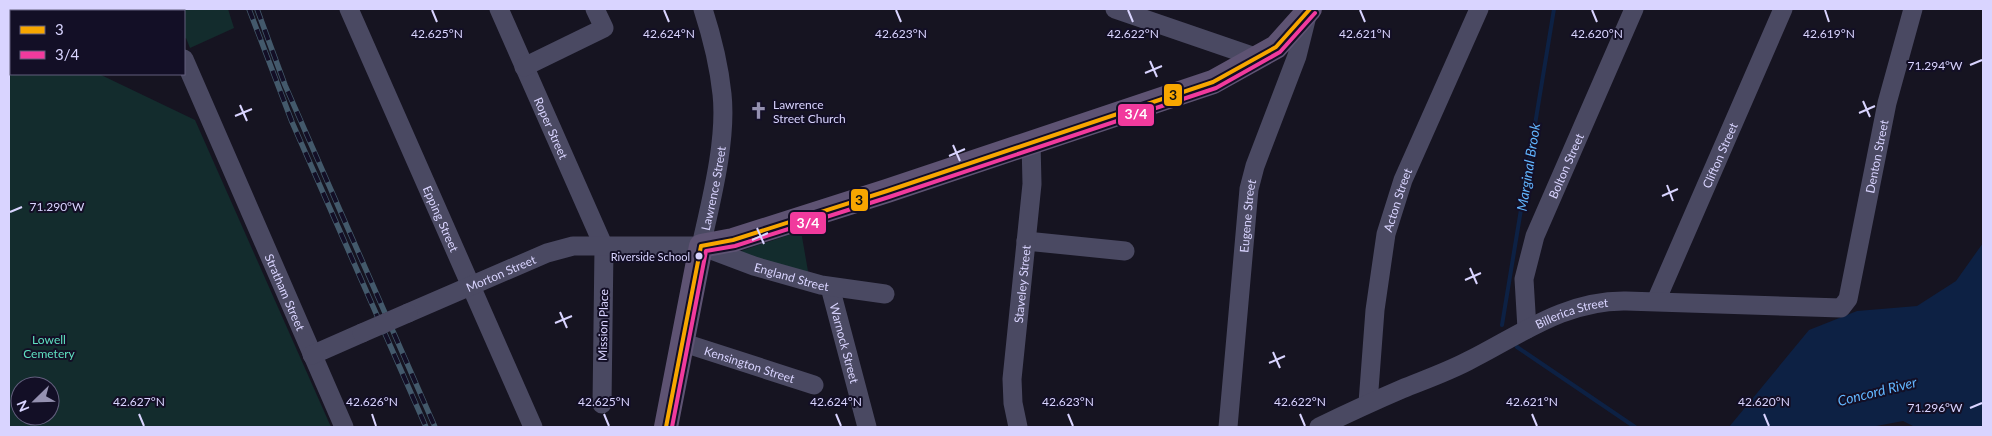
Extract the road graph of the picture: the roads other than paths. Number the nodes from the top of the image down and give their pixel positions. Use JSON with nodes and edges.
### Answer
{"nodes":[{"id":1,"x":348,"y":9,"type":"edge"},
{"id":2,"x":499,"y":9,"type":"edge"},
{"id":3,"x":595,"y":9,"type":"edge"},
{"id":4,"x":703,"y":9,"type":"edge"},
{"id":5,"x":1115,"y":9,"type":"edge"},
{"id":6,"x":1479,"y":9,"type":"edge"},
{"id":7,"x":1634,"y":9,"type":"edge"},
{"id":8,"x":1783,"y":9,"type":"edge"},
{"id":9,"x":1914,"y":9,"type":"edge"},
{"id":10,"x":1309,"y":11,"type":"edge"},
{"id":11,"x":1256,"y":57,"type":"junction"},
{"id":12,"x":185,"y":62,"type":"edge"},
{"id":13,"x":524,"y":67,"type":"junction"},
{"id":14,"x":1031,"y":142,"type":"junction"},
{"id":15,"x":1026,"y":241,"type":"junction"},
{"id":16,"x":604,"y":246,"type":"junction"},
{"id":17,"x":702,"y":246,"type":"junction"},
{"id":18,"x":1125,"y":251,"type":"dead end"},
{"id":19,"x":471,"y":286,"type":"junction"},
{"id":20,"x":830,"y":287,"type":"junction"},
{"id":21,"x":886,"y":294,"type":"dead end"},
{"id":22,"x":1656,"y":301,"type":"junction"},
{"id":23,"x":1844,"y":303,"type":"joint"},
{"id":24,"x":1527,"y":329,"type":"junction"},
{"id":25,"x":684,"y":343,"type":"junction"},
{"id":26,"x":312,"y":355,"type":"junction"},
{"id":27,"x":814,"y":385,"type":"dead end"},
{"id":28,"x":1368,"y":403,"type":"junction"},
{"id":29,"x":602,"y":404,"type":"dead end"},
{"id":30,"x":344,"y":427,"type":"edge"},
{"id":31,"x":533,"y":427,"type":"edge"},
{"id":32,"x":666,"y":427,"type":"edge"},
{"id":33,"x":867,"y":427,"type":"edge"},
{"id":34,"x":1018,"y":427,"type":"edge"},
{"id":35,"x":1228,"y":427,"type":"edge"},
{"id":36,"x":1319,"y":427,"type":"edge"}],
"edges":[{"from":1,"to":19,"type":"street","name":"Epping Street"},
{"from":2,"to":13,"type":"street","name":"Roper Street"},
{"from":3,"to":13,"type":"street"},
{"from":4,"to":17,"type":"street","name":"Lawrence Street"},
{"from":5,"to":11,"type":"street"},
{"from":6,"to":28,"type":"street","name":"Acton Street"},
{"from":7,"to":24,"type":"street","name":"Bolton Street"},
{"from":8,"to":22,"type":"street","name":"Clifton Street"},
{"from":9,"to":23,"type":"street","name":"Denton Street"},
{"from":10,"to":11,"type":"main road"},
{"from":10,"to":35,"type":"street","name":"Eugene Street"},
{"from":11,"to":14,"type":"main road"},
{"from":12,"to":26,"type":"street","name":"Stratham Street"},
{"from":13,"to":16,"type":"street","name":"Roper Street"},
{"from":14,"to":15,"type":"street","name":"Staveley Street"},
{"from":14,"to":17,"type":"main road"},
{"from":15,"to":18,"type":"street"},
{"from":15,"to":34,"type":"street","name":"Staveley Street"},
{"from":16,"to":17,"type":"street","name":"Morton Street"},
{"from":16,"to":19,"type":"street","name":"Morton Street"},
{"from":16,"to":29,"type":"street","name":"Mission Place"},
{"from":17,"to":20,"type":"street","name":"England Street"},
{"from":17,"to":25,"type":"main road","name":"Lawrence Street"},
{"from":19,"to":26,"type":"street","name":"Morton Street","bridge":true},
{"from":19,"to":31,"type":"street","name":"Epping Street"},
{"from":20,"to":21,"type":"street","name":"England Street"},
{"from":20,"to":33,"type":"street","name":"Warnock Street"},
{"from":22,"to":23,"type":"street","name":"Billerica Street"},
{"from":22,"to":24,"type":"street","name":"Billerica Street"},
{"from":24,"to":28,"type":"street","name":"Billerica Street"},
{"from":25,"to":27,"type":"street","name":"Kensington Street"},
{"from":25,"to":32,"type":"main road","name":"Lawrence Street"},
{"from":26,"to":30,"type":"street","name":"Stratham Street"},
{"from":28,"to":36,"type":"street","name":"Billerica Street"}]}
